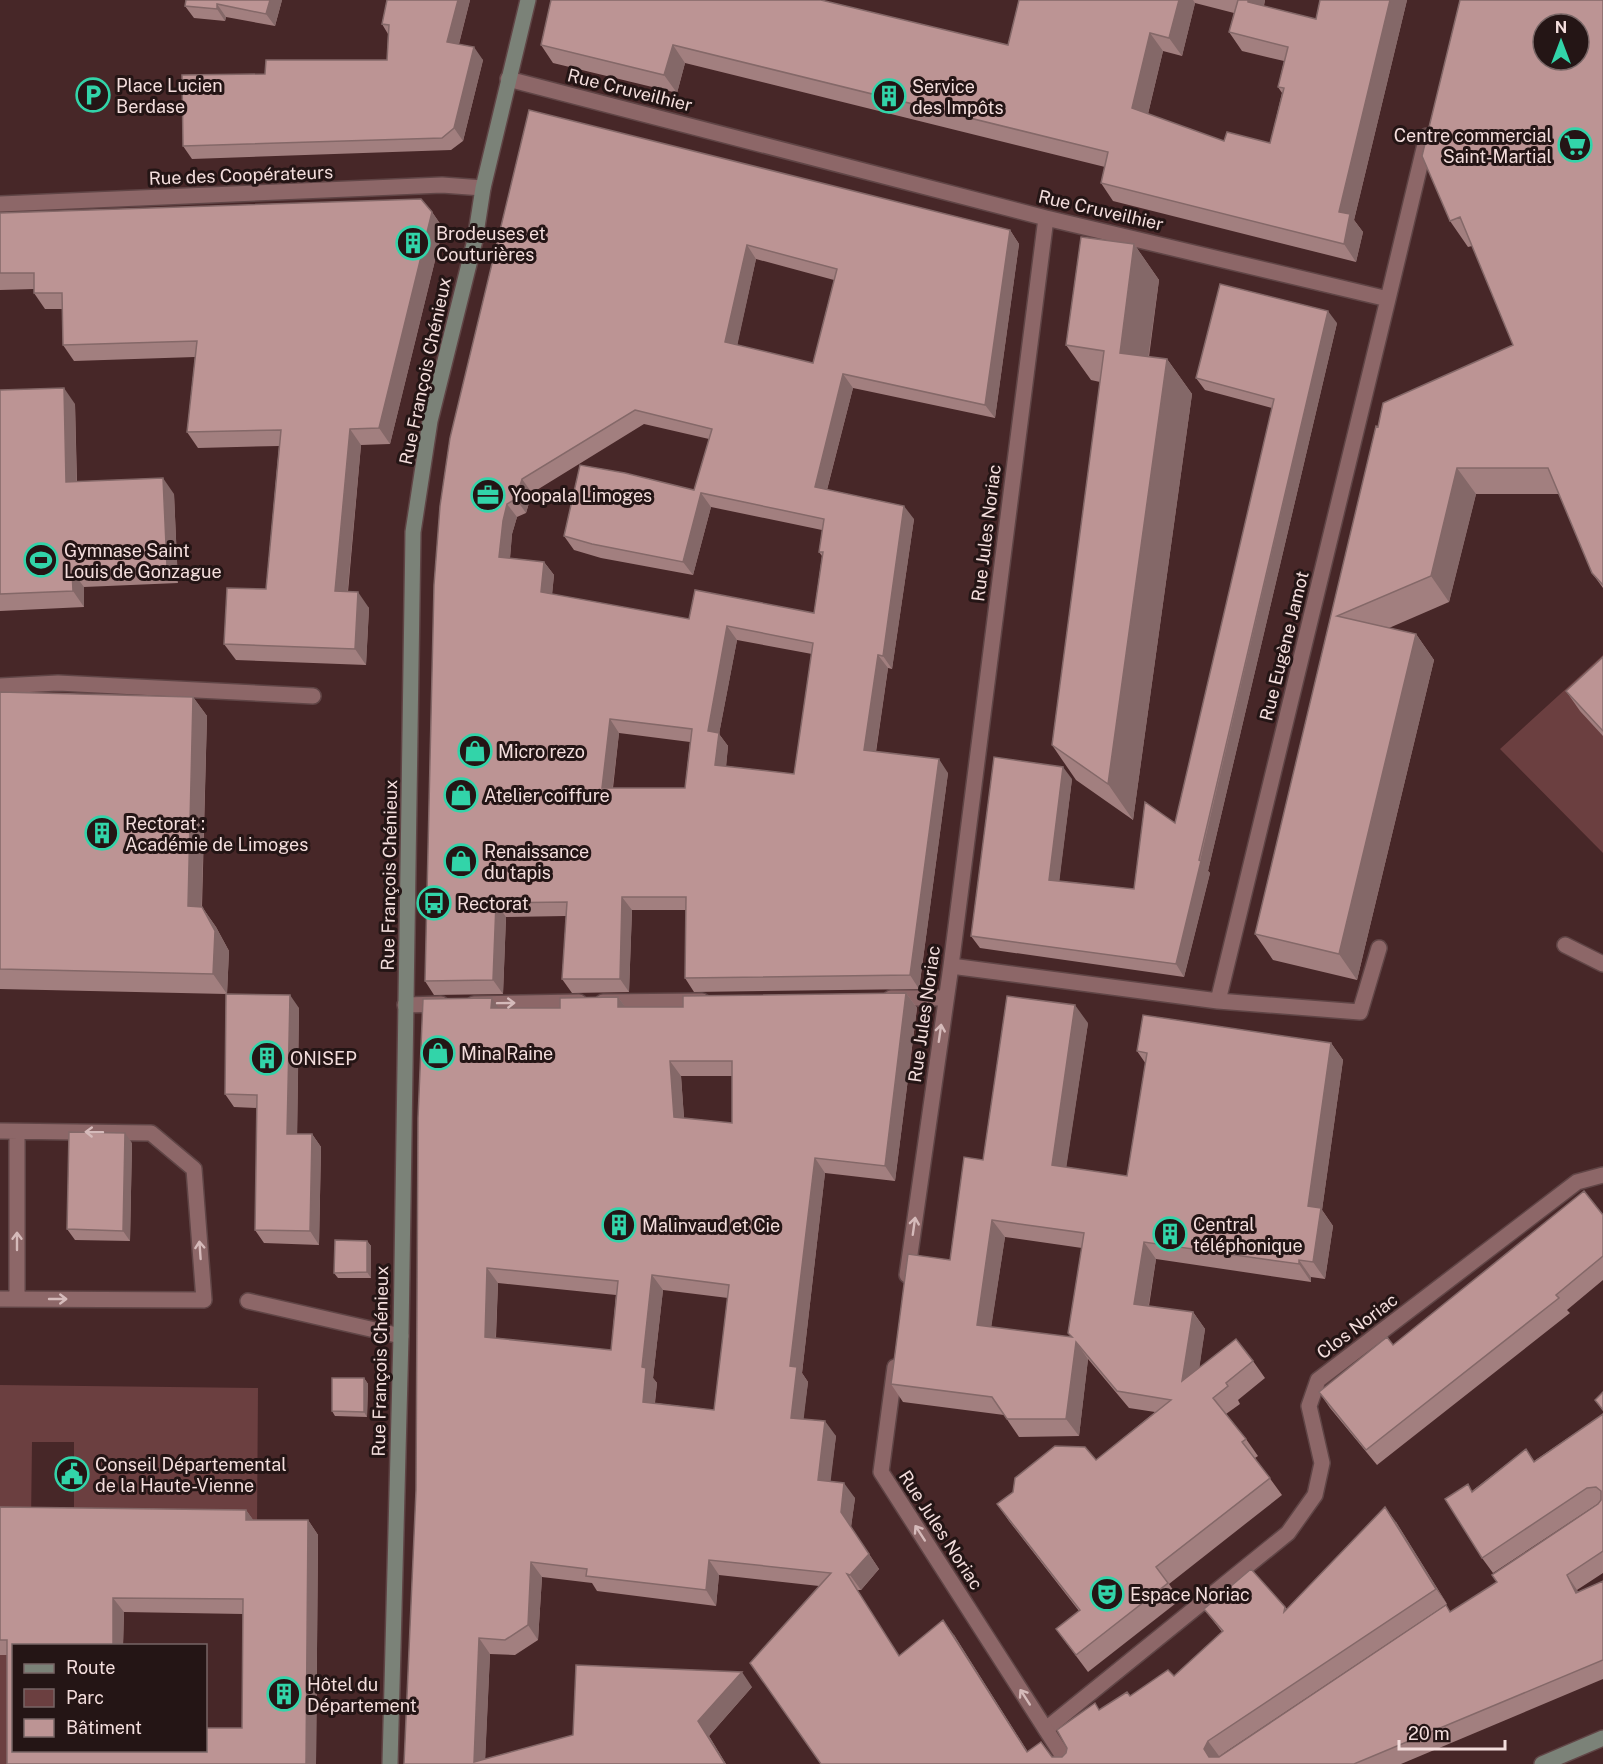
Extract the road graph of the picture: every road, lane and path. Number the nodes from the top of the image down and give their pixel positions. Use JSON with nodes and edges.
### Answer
{"nodes":[{"id":1,"x":528,"y":0,"type":"edge"},
{"id":2,"x":508,"y":79,"type":"junction"},
{"id":3,"x":1430,"y":125,"type":"edge"},
{"id":4,"x":483,"y":188,"type":"junction"},
{"id":5,"x":0,"y":204,"type":"edge"},
{"id":6,"x":1046,"y":218,"type":"junction"},
{"id":7,"x":1388,"y":299,"type":"junction"},
{"id":8,"x":0,"y":686,"type":"edge"},
{"id":9,"x":313,"y":696,"type":"dead end"},
{"id":10,"x":1565,"y":945,"type":"dead end"},
{"id":11,"x":1378,"y":948,"type":"dead end"},
{"id":12,"x":1603,"y":964,"type":"edge"},
{"id":13,"x":951,"y":966,"type":"junction"},
{"id":14,"x":945,"y":998,"type":"junction"},
{"id":15,"x":876,"y":999,"type":"edge"},
{"id":16,"x":721,"y":1001,"type":"edge"},
{"id":17,"x":1218,"y":1001,"type":"junction"},
{"id":18,"x":405,"y":1005,"type":"junction"},
{"id":19,"x":0,"y":1131,"type":"edge"},
{"id":20,"x":17,"y":1132,"type":"junction"},
{"id":21,"x":1603,"y":1175,"type":"edge"},
{"id":22,"x":906,"y":1288,"type":"edge"},
{"id":23,"x":0,"y":1299,"type":"edge"},
{"id":24,"x":17,"y":1299,"type":"junction"},
{"id":25,"x":248,"y":1301,"type":"dead end"},
{"id":26,"x":401,"y":1336,"type":"junction"},
{"id":27,"x":896,"y":1357,"type":"edge"},
{"id":28,"x":1046,"y":1729,"type":"junction"},
{"id":29,"x":1603,"y":1738,"type":"edge"},
{"id":30,"x":390,"y":1764,"type":"edge"},
{"id":31,"x":1068,"y":1764,"type":"edge"},
{"id":32,"x":1542,"y":1764,"type":"edge"}],
"edges":[{"from":1,"to":2,"type":"main road","name":"Rue François Chénieux"},
{"from":2,"to":4,"type":"main road","name":"Rue François Chénieux"},
{"from":2,"to":6,"type":"street","name":"Rue Cruveilhier"},
{"from":3,"to":7,"type":"street"},
{"from":4,"to":5,"type":"street","name":"Rue des Coopérateurs"},
{"from":4,"to":18,"type":"main road","name":"Rue François Chénieux"},
{"from":6,"to":7,"type":"street","name":"Rue Cruveilhier"},
{"from":6,"to":13,"type":"street","name":"Rue Jules Noriac"},
{"from":7,"to":17,"type":"street","name":"Rue Eugène Jamot"},
{"from":8,"to":9,"type":"street"},
{"from":10,"to":12,"type":"street"},
{"from":11,"to":17,"type":"street"},
{"from":13,"to":14,"type":"street","name":"Rue Jules Noriac"},
{"from":13,"to":17,"type":"street"},
{"from":14,"to":15,"type":"street"},
{"from":22,"to":14,"type":"street","name":"Rue Jules Noriac","one_way":true},
{"from":18,"to":16,"type":"street","one_way":true},
{"from":18,"to":26,"type":"main road","name":"Rue François Chénieux"},
{"from":19,"to":20,"type":"street"},
{"from":24,"to":20,"type":"street","one_way":true},
{"from":24,"to":20,"type":"street","one_way":true},
{"from":21,"to":28,"type":"street","name":"Clos Noriac"},
{"from":23,"to":24,"type":"street"},
{"from":25,"to":26,"type":"street"},
{"from":26,"to":30,"type":"main road","name":"Rue François Chénieux"},
{"from":28,"to":27,"type":"street","name":"Rue Jules Noriac","one_way":true},
{"from":28,"to":31,"type":"street","name":"Rue Jules Noriac"},
{"from":29,"to":32,"type":"main road"}]}
